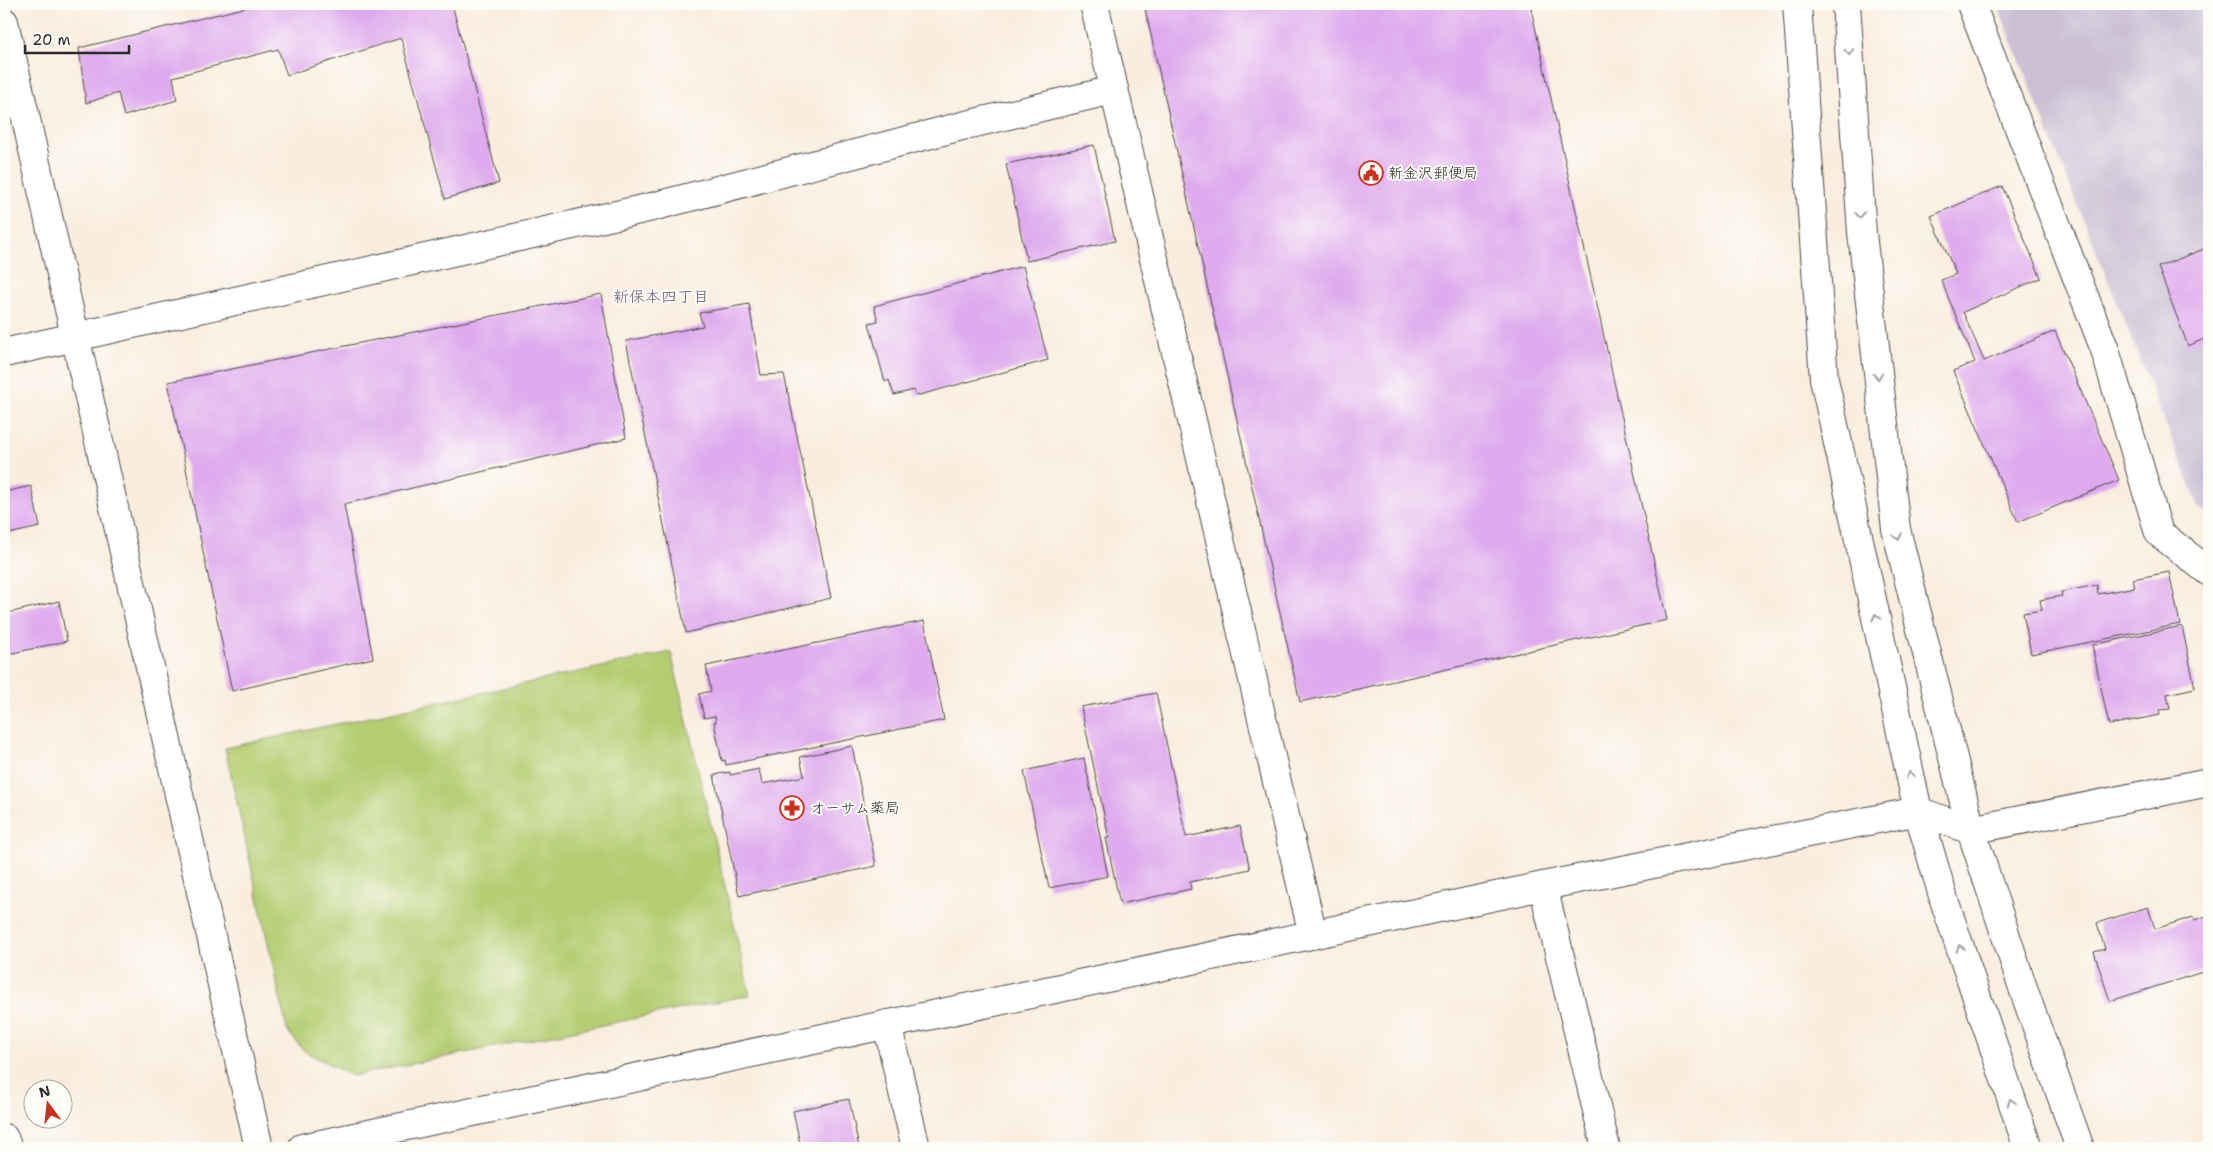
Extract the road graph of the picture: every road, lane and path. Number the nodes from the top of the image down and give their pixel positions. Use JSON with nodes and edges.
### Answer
{"nodes":[{"id":1,"x":1094,"y":4,"type":"edge"},
{"id":2,"x":1797,"y":4,"type":"edge"},
{"id":3,"x":1846,"y":4,"type":"edge"},
{"id":4,"x":1971,"y":4,"type":"edge"},
{"id":5,"x":4,"y":22,"type":"edge"},
{"id":6,"x":1113,"y":90,"type":"junction"},
{"id":7,"x":74,"y":336,"type":"junction"},
{"id":8,"x":4,"y":353,"type":"edge"},
{"id":9,"x":2209,"y":572,"type":"edge"},
{"id":10,"x":2209,"y":782,"type":"edge"},
{"id":11,"x":1918,"y":811,"type":"junction"},
{"id":12,"x":1971,"y":830,"type":"junction"},
{"id":13,"x":1543,"y":886,"type":"junction"},
{"id":14,"x":1313,"y":935,"type":"junction"},
{"id":15,"x":887,"y":1024,"type":"junction"},
{"id":16,"x":4,"y":1138,"type":"edge"},
{"id":17,"x":8,"y":1148,"type":"edge"},
{"id":18,"x":260,"y":1148,"type":"edge"},
{"id":19,"x":302,"y":1148,"type":"edge"},
{"id":20,"x":916,"y":1148,"type":"edge"},
{"id":21,"x":1606,"y":1148,"type":"edge"},
{"id":22,"x":2028,"y":1148,"type":"edge"},
{"id":23,"x":2080,"y":1148,"type":"edge"}],
"edges":[{"from":1,"to":6,"type":"street"},
{"from":11,"to":2,"type":"street","one_way":true},
{"from":3,"to":12,"type":"street","one_way":true},
{"from":4,"to":9,"type":"street"},
{"from":5,"to":7,"type":"street"},
{"from":6,"to":7,"type":"street"},
{"from":6,"to":14,"type":"street"},
{"from":7,"to":8,"type":"street"},
{"from":7,"to":18,"type":"street"},
{"from":10,"to":12,"type":"street"},
{"from":11,"to":12,"type":"street"},
{"from":11,"to":13,"type":"street"},
{"from":22,"to":11,"type":"street","one_way":true},
{"from":12,"to":23,"type":"street"},
{"from":13,"to":14,"type":"street"},
{"from":13,"to":21,"type":"street"},
{"from":14,"to":15,"type":"street"},
{"from":15,"to":19,"type":"street"},
{"from":15,"to":20,"type":"street"},
{"from":16,"to":17,"type":"street"}]}
